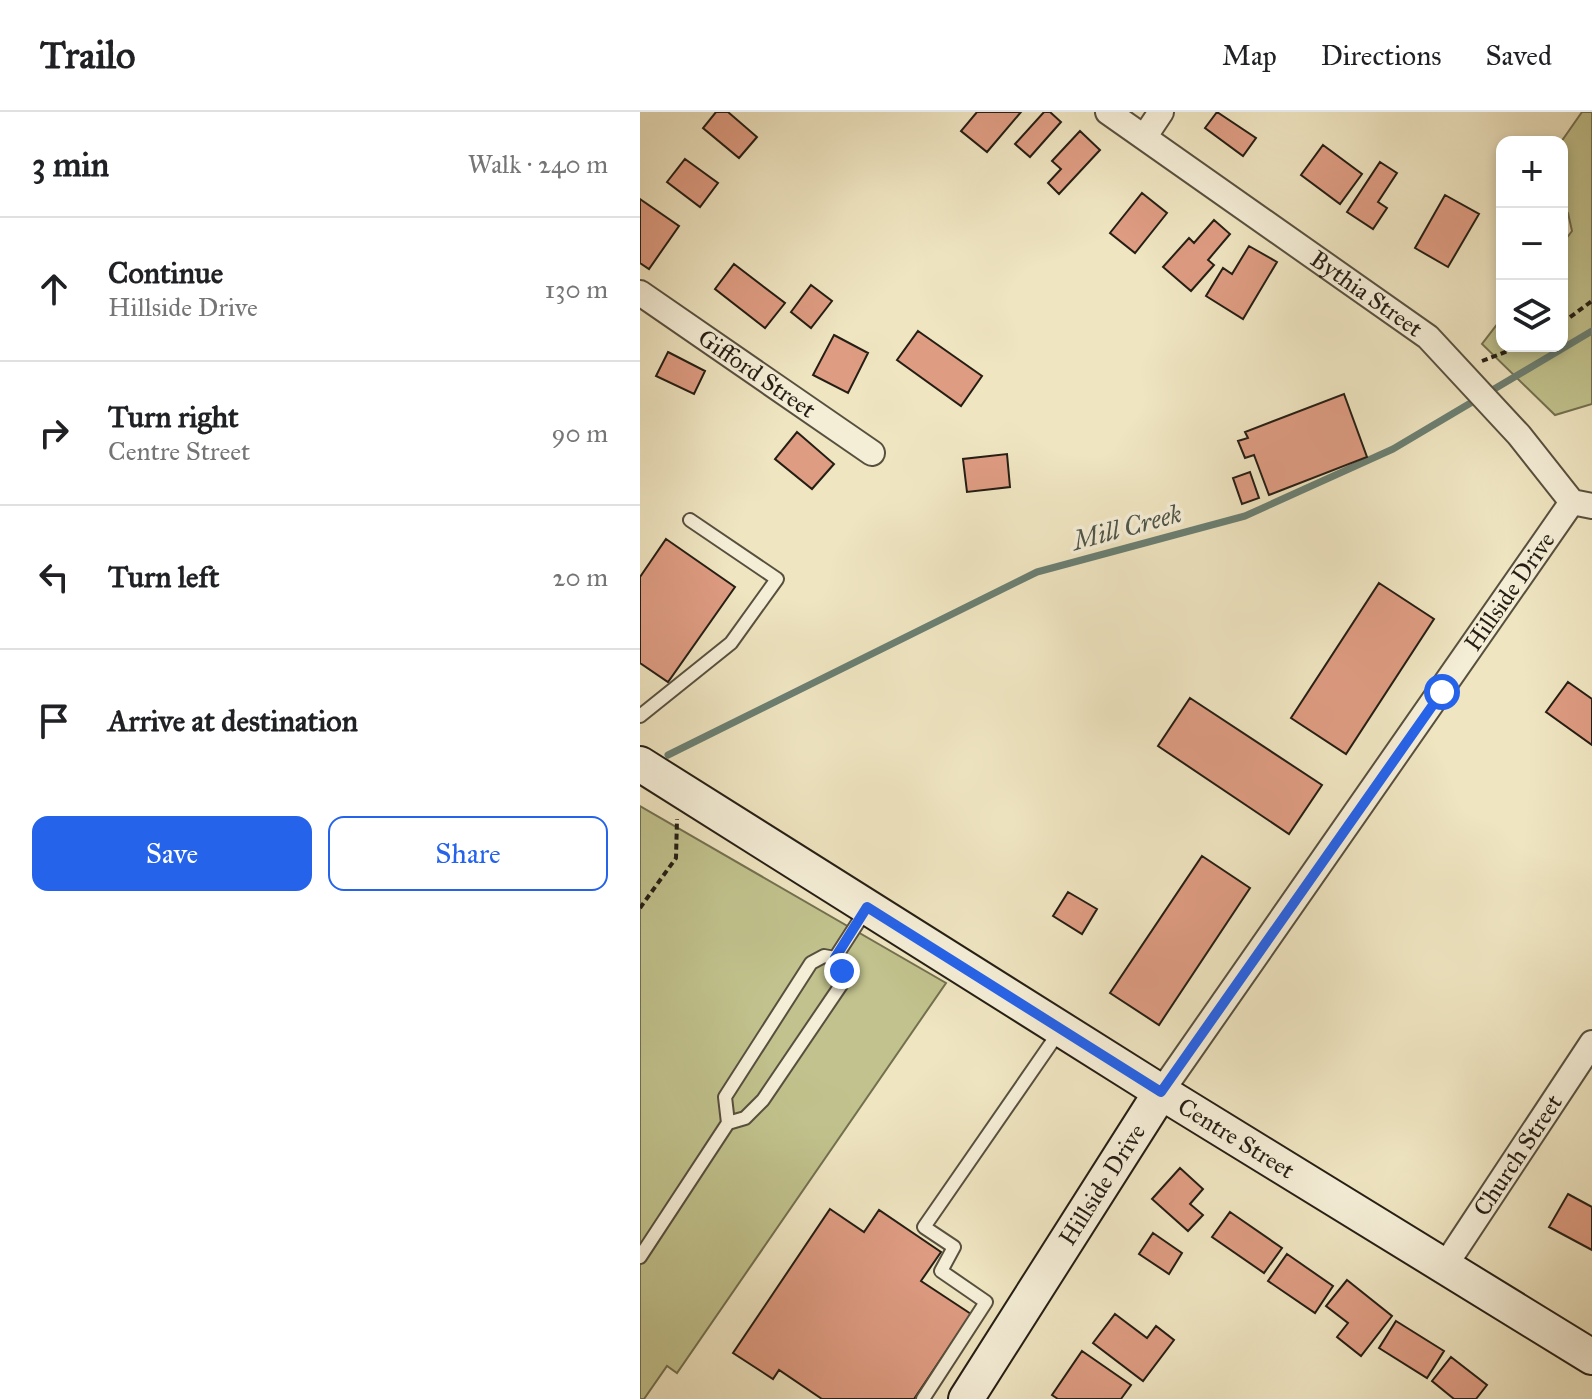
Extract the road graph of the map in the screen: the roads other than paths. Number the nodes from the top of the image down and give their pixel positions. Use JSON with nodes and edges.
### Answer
{"nodes":[{"id":1,"x":1108,"y":112,"type":"edge"},
{"id":2,"x":1161,"y":112,"type":"edge"},
{"id":3,"x":1145,"y":136,"type":"junction"},
{"id":4,"x":640,"y":293,"type":"edge"},
{"id":5,"x":872,"y":453,"type":"dead end"},
{"id":6,"x":1582,"y":504,"type":"edge"},
{"id":7,"x":690,"y":520,"type":"dead end"},
{"id":8,"x":640,"y":716,"type":"edge"},
{"id":9,"x":640,"y":764,"type":"edge"},
{"id":10,"x":867,"y":907,"type":"junction"},
{"id":11,"x":835,"y":958,"type":"junction"},
{"id":12,"x":1060,"y":1029,"type":"junction"},
{"id":13,"x":1592,"y":1043,"type":"edge"},
{"id":14,"x":1161,"y":1092,"type":"junction"},
{"id":15,"x":728,"y":1123,"type":"junction"},
{"id":16,"x":640,"y":1257,"type":"edge"},
{"id":17,"x":1444,"y":1267,"type":"junction"},
{"id":18,"x":1592,"y":1357,"type":"edge"},
{"id":19,"x":923,"y":1399,"type":"edge"},
{"id":20,"x":966,"y":1399,"type":"edge"}],
"edges":[{"from":1,"to":3,"type":"street","name":"Bythia Street"},
{"from":2,"to":3,"type":"street"},
{"from":3,"to":6,"type":"street","name":"Bythia Street"},
{"from":4,"to":5,"type":"street","name":"Gifford Street"},
{"from":6,"to":14,"type":"street","name":"Hillside Drive"},
{"from":7,"to":8,"type":"lane"},
{"from":9,"to":10,"type":"street","name":"Centre Street"},
{"from":10,"to":11,"type":"lane"},
{"from":10,"to":12,"type":"street","name":"Centre Street"},
{"from":11,"to":15,"type":"lane"},
{"from":11,"to":15,"type":"lane"},
{"from":12,"to":14,"type":"street","name":"Centre Street"},
{"from":12,"to":19,"type":"lane"},
{"from":13,"to":17,"type":"street","name":"Church Street"},
{"from":14,"to":17,"type":"street","name":"Centre Street"},
{"from":14,"to":20,"type":"street","name":"Hillside Drive"},
{"from":15,"to":16,"type":"lane"},
{"from":17,"to":18,"type":"street","name":"Centre Street"}]}
